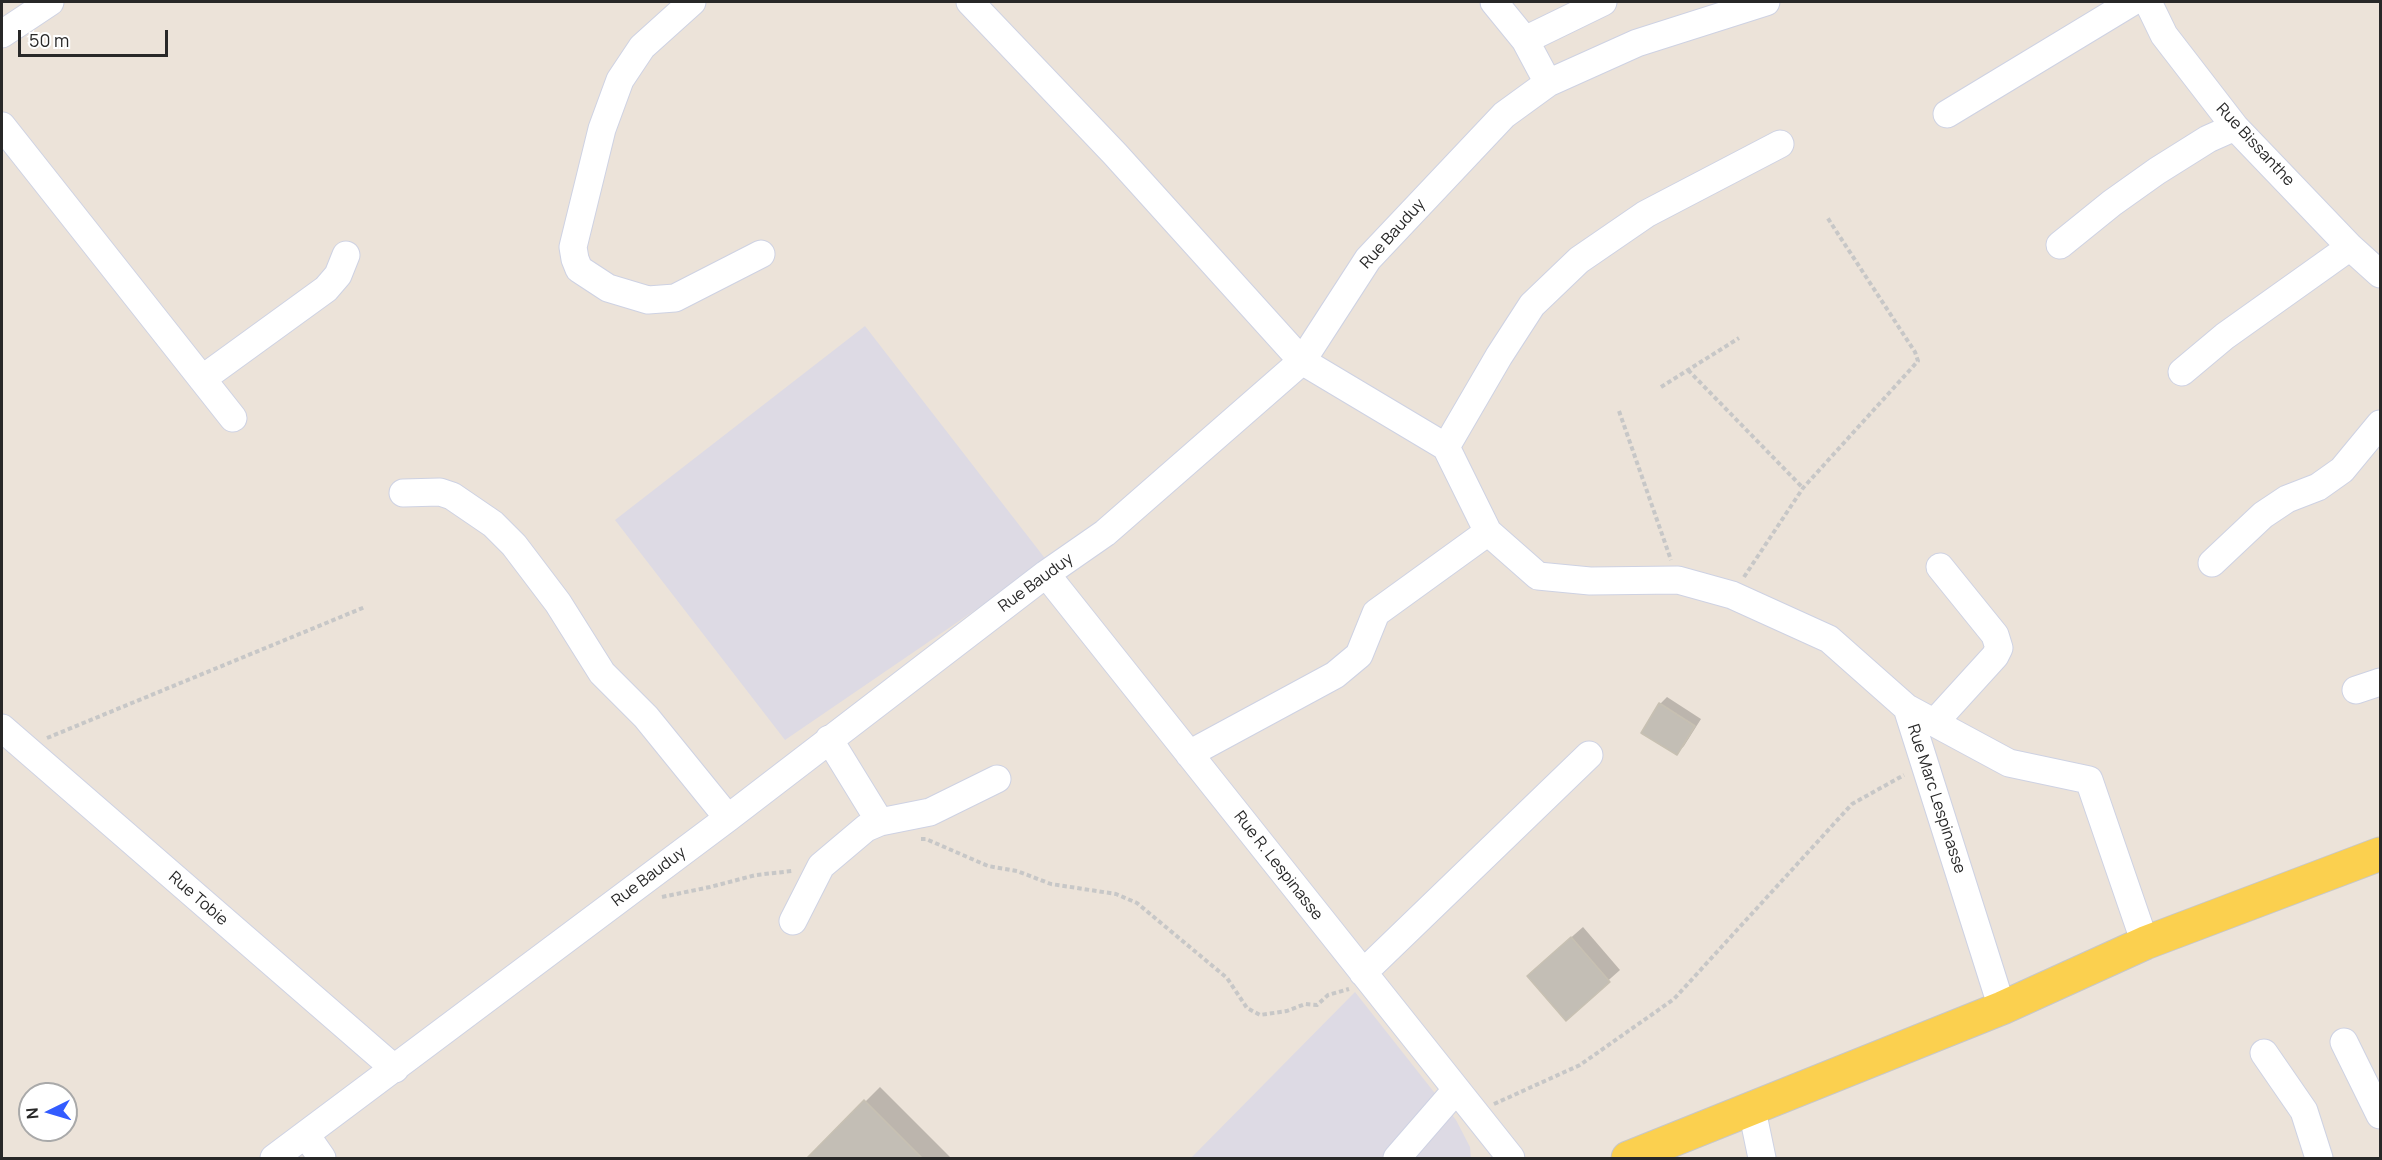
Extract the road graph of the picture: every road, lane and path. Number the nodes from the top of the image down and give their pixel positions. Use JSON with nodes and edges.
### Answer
{"nodes":[{"id":1,"x":50,"y":2,"type":"edge"},
{"id":2,"x":692,"y":2,"type":"edge"},
{"id":3,"x":970,"y":2,"type":"edge"},
{"id":4,"x":1494,"y":2,"type":"edge"},
{"id":5,"x":1603,"y":2,"type":"edge"},
{"id":6,"x":1766,"y":2,"type":"edge"},
{"id":7,"x":2132,"y":2,"type":"edge"},
{"id":8,"x":2148,"y":2,"type":"edge"},
{"id":9,"x":2,"y":34,"type":"edge"},
{"id":10,"x":1525,"y":40,"type":"junction"},
{"id":11,"x":1548,"y":82,"type":"junction"},
{"id":12,"x":1947,"y":114,"type":"dead end"},
{"id":13,"x":2,"y":126,"type":"edge"},
{"id":14,"x":2235,"y":127,"type":"junction"},
{"id":15,"x":1780,"y":144,"type":"dead end"},
{"id":16,"x":1827,"y":217,"type":"dead end"},
{"id":17,"x":2060,"y":245,"type":"dead end"},
{"id":18,"x":2350,"y":247,"type":"junction"},
{"id":19,"x":761,"y":254,"type":"dead end"},
{"id":20,"x":346,"y":255,"type":"dead end"},
{"id":21,"x":2380,"y":274,"type":"edge"},
{"id":22,"x":1739,"y":338,"type":"dead end"},
{"id":23,"x":1302,"y":361,"type":"junction"},
{"id":24,"x":1688,"y":370,"type":"junction"},
{"id":25,"x":2182,"y":372,"type":"dead end"},
{"id":26,"x":202,"y":379,"type":"junction"},
{"id":27,"x":1660,"y":387,"type":"dead end"},
{"id":28,"x":1619,"y":411,"type":"dead end"},
{"id":29,"x":233,"y":418,"type":"dead end"},
{"id":30,"x":2380,"y":424,"type":"edge"},
{"id":31,"x":1446,"y":447,"type":"junction"},
{"id":32,"x":1803,"y":488,"type":"junction"},
{"id":33,"x":403,"y":493,"type":"dead end"},
{"id":34,"x":1488,"y":532,"type":"junction"},
{"id":35,"x":2212,"y":563,"type":"dead end"},
{"id":36,"x":1940,"y":567,"type":"dead end"},
{"id":37,"x":1046,"y":574,"type":"junction"},
{"id":38,"x":1678,"y":580,"type":"junction"},
{"id":39,"x":1732,"y":595,"type":"junction"},
{"id":40,"x":365,"y":607,"type":"dead end"},
{"id":41,"x":1907,"y":708,"type":"junction"},
{"id":42,"x":1934,"y":723,"type":"junction"},
{"id":43,"x":2,"y":728,"type":"edge"},
{"id":44,"x":829,"y":740,"type":"junction"},
{"id":45,"x":22,"y":748,"type":"junction"},
{"id":46,"x":1189,"y":754,"type":"junction"},
{"id":47,"x":1589,"y":755,"type":"dead end"},
{"id":48,"x":1924,"y":763,"type":"junction"},
{"id":49,"x":998,"y":779,"type":"dead end"},
{"id":50,"x":728,"y":818,"type":"junction"},
{"id":51,"x":880,"y":822,"type":"junction"},
{"id":52,"x":917,"y":840,"type":"dead end"},
{"id":53,"x":2380,"y":854,"type":"edge"},
{"id":54,"x":821,"y":866,"type":"junction"},
{"id":55,"x":626,"y":894,"type":"junction"},
{"id":56,"x":793,"y":921,"type":"dead end"},
{"id":57,"x":2145,"y":943,"type":"junction"},
{"id":58,"x":1366,"y":976,"type":"junction"},
{"id":59,"x":2002,"y":1008,"type":"junction"},
{"id":60,"x":2344,"y":1042,"type":"dead end"},
{"id":61,"x":2264,"y":1053,"type":"dead end"},
{"id":62,"x":395,"y":1069,"type":"junction"},
{"id":63,"x":1456,"y":1090,"type":"junction"},
{"id":64,"x":1752,"y":1110,"type":"junction"},
{"id":65,"x":1474,"y":1113,"type":"junction"},
{"id":66,"x":2380,"y":1115,"type":"edge"},
{"id":67,"x":306,"y":1135,"type":"junction"},
{"id":68,"x":1402,"y":1157,"type":"edge"},
{"id":69,"x":274,"y":1158,"type":"edge"},
{"id":70,"x":322,"y":1158,"type":"edge"},
{"id":71,"x":1510,"y":1158,"type":"edge"},
{"id":72,"x":1628,"y":1158,"type":"edge"},
{"id":73,"x":1762,"y":1158,"type":"edge"},
{"id":74,"x":2319,"y":1158,"type":"edge"}],
"edges":[{"from":1,"to":9,"type":"street"},
{"from":2,"to":19,"type":"street"},
{"from":3,"to":23,"type":"street"},
{"from":4,"to":10,"type":"street"},
{"from":5,"to":10,"type":"street"},
{"from":6,"to":11,"type":"street","name":"Rue Bauduy"},
{"from":7,"to":12,"type":"street"},
{"from":8,"to":14,"type":"street","name":"Rue Bissanthe"},
{"from":10,"to":11,"type":"street"},
{"from":11,"to":23,"type":"street","name":"Rue Bauduy"},
{"from":13,"to":26,"type":"street"},
{"from":14,"to":17,"type":"street"},
{"from":14,"to":18,"type":"street","name":"Rue Bissanthe"},
{"from":15,"to":31,"type":"street"},
{"from":16,"to":32,"type":"path"},
{"from":18,"to":21,"type":"street","name":"Rue Bissanthe"},
{"from":18,"to":25,"type":"street"},
{"from":20,"to":26,"type":"street"},
{"from":22,"to":24,"type":"path"},
{"from":23,"to":31,"type":"street"},
{"from":23,"to":37,"type":"street","name":"Rue Bauduy"},
{"from":24,"to":27,"type":"path"},
{"from":24,"to":32,"type":"path"},
{"from":26,"to":29,"type":"street"},
{"from":28,"to":38,"type":"path"},
{"from":30,"to":35,"type":"street"},
{"from":31,"to":34,"type":"street","name":"Rue Marc Lespinasse"},
{"from":32,"to":39,"type":"path"},
{"from":33,"to":50,"type":"street"},
{"from":34,"to":38,"type":"street","name":"Rue Marc Lespinasse"},
{"from":34,"to":46,"type":"street"},
{"from":36,"to":42,"type":"street"},
{"from":37,"to":44,"type":"street","name":"Rue Bauduy"},
{"from":37,"to":46,"type":"street","name":"Rue R. Lespinasse"},
{"from":38,"to":39,"type":"street","name":"Rue Marc Lespinasse"},
{"from":39,"to":41,"type":"street","name":"Rue Marc Lespinasse"},
{"from":40,"to":45,"type":"path"},
{"from":41,"to":42,"type":"street"},
{"from":41,"to":48,"type":"street","name":"Rue Marc Lespinasse"},
{"from":42,"to":57,"type":"street"},
{"from":43,"to":45,"type":"street","name":"Rue Tobie"},
{"from":44,"to":50,"type":"street","name":"Rue Bauduy"},
{"from":44,"to":51,"type":"street"},
{"from":45,"to":62,"type":"street","name":"Rue Tobie"},
{"from":46,"to":58,"type":"street","name":"Rue R. Lespinasse"},
{"from":47,"to":58,"type":"street"},
{"from":48,"to":59,"type":"street","name":"Rue Marc Lespinasse"},
{"from":48,"to":65,"type":"path"},
{"from":49,"to":51,"type":"street"},
{"from":50,"to":55,"type":"street","name":"Rue Bauduy"},
{"from":51,"to":54,"type":"street"},
{"from":52,"to":58,"type":"path"},
{"from":53,"to":57,"type":"main road"},
{"from":54,"to":55,"type":"path"},
{"from":54,"to":56,"type":"street"},
{"from":55,"to":62,"type":"street","name":"Rue Bauduy"},
{"from":57,"to":59,"type":"main road"},
{"from":58,"to":63,"type":"street","name":"Rue R. Lespinasse"},
{"from":59,"to":64,"type":"main road"},
{"from":60,"to":66,"type":"street"},
{"from":61,"to":74,"type":"street"},
{"from":62,"to":67,"type":"street","name":"Rue Bauduy"},
{"from":63,"to":65,"type":"street","name":"Rue R. Lespinasse"},
{"from":63,"to":68,"type":"street"},
{"from":64,"to":72,"type":"main road"},
{"from":64,"to":73,"type":"street"},
{"from":65,"to":71,"type":"street","name":"Rue R. Lespinasse"},
{"from":67,"to":69,"type":"street","name":"Rue Bauduy"},
{"from":67,"to":70,"type":"street"}]}
